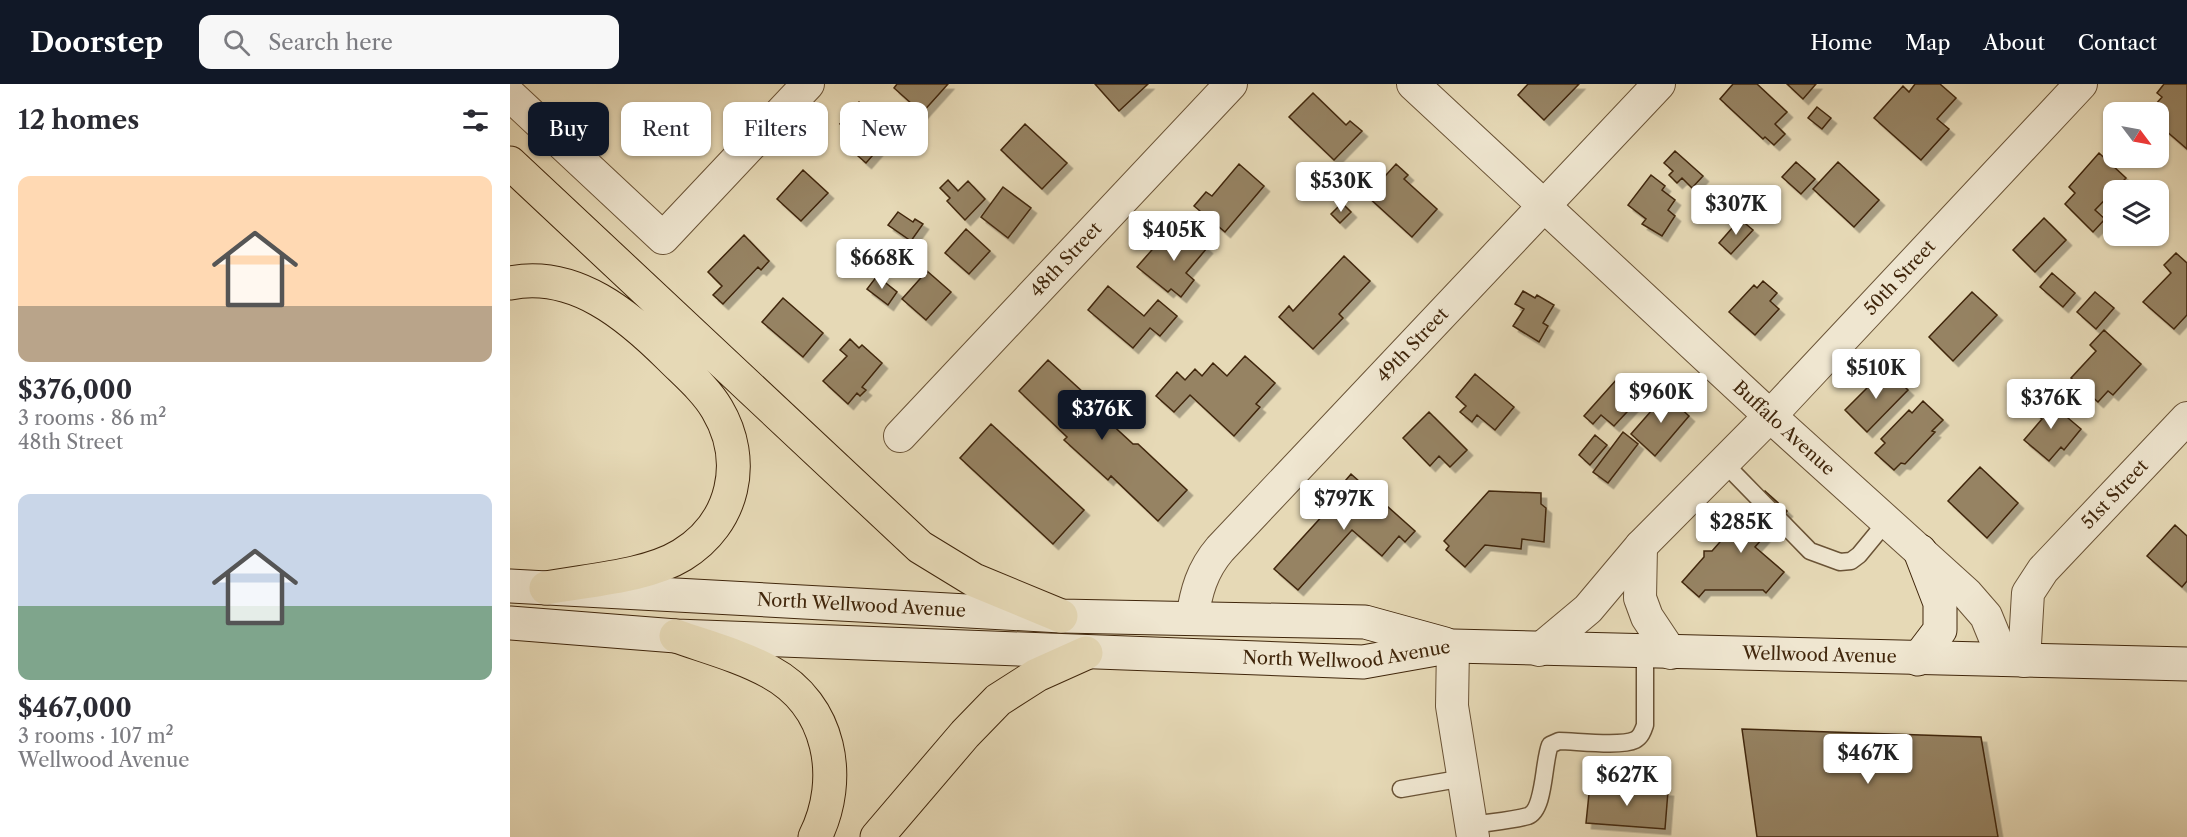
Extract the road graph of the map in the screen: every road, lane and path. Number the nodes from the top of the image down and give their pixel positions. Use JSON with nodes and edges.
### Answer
{"nodes":[{"id":1,"x":808,"y":84,"type":"edge"},
{"id":2,"x":1231,"y":84,"type":"edge"},
{"id":3,"x":1413,"y":84,"type":"edge"},
{"id":4,"x":1659,"y":84,"type":"edge"},
{"id":5,"x":2081,"y":84,"type":"edge"},
{"id":6,"x":510,"y":94,"type":"edge"},
{"id":7,"x":510,"y":163,"type":"edge"},
{"id":8,"x":1544,"y":206,"type":"junction"},
{"id":9,"x":510,"y":283,"type":"edge"},
{"id":10,"x":1770,"y":416,"type":"junction"},
{"id":11,"x":2187,"y":418,"type":"edge"},
{"id":12,"x":900,"y":436,"type":"dead end"},
{"id":13,"x":1724,"y":463,"type":"junction"},
{"id":14,"x":1887,"y":521,"type":"junction"},
{"id":15,"x":1641,"y":546,"type":"junction"},
{"id":16,"x":1920,"y":551,"type":"junction"},
{"id":17,"x":510,"y":586,"type":"edge"},
{"id":18,"x":546,"y":588,"type":"junction"},
{"id":19,"x":1061,"y":616,"type":"junction"},
{"id":20,"x":1192,"y":619,"type":"junction"},
{"id":21,"x":510,"y":623,"type":"edge"},
{"id":22,"x":676,"y":636,"type":"junction"},
{"id":23,"x":1452,"y":646,"type":"junction"},
{"id":24,"x":1539,"y":650,"type":"junction"},
{"id":25,"x":1086,"y":652,"type":"junction"},
{"id":26,"x":1658,"y":652,"type":"junction"},
{"id":27,"x":1918,"y":659,"type":"junction"},
{"id":28,"x":2014,"y":661,"type":"junction"},
{"id":29,"x":2187,"y":664,"type":"edge"},
{"id":30,"x":1464,"y":778,"type":"junction"},
{"id":31,"x":1401,"y":789,"type":"dead end"},
{"id":32,"x":1472,"y":831,"type":"edge"},
{"id":33,"x":815,"y":837,"type":"edge"},
{"id":34,"x":877,"y":837,"type":"edge"}],
"edges":[{"from":1,"to":6,"type":"street"},
{"from":2,"to":12,"type":"street","name":"48th Street"},
{"from":3,"to":8,"type":"street","name":"Buffalo Avenue"},
{"from":4,"to":8,"type":"street","name":"49th Street"},
{"from":5,"to":10,"type":"street","name":"50th Street"},
{"from":7,"to":19,"type":"highway"},
{"from":8,"to":10,"type":"street","name":"Buffalo Avenue"},
{"from":8,"to":20,"type":"street","name":"49th Street"},
{"from":9,"to":18,"type":"highway"},
{"from":10,"to":13,"type":"street","name":"50th Street"},
{"from":10,"to":14,"type":"street","name":"Buffalo Avenue"},
{"from":11,"to":28,"type":"street","name":"51st Street"},
{"from":13,"to":14,"type":"lane"},
{"from":13,"to":15,"type":"street","name":"50th Street"},
{"from":14,"to":16,"type":"street","name":"Buffalo Avenue"},
{"from":15,"to":24,"type":"street","name":"50th Street"},
{"from":15,"to":26,"type":"street"},
{"from":16,"to":27,"type":"main road"},
{"from":16,"to":28,"type":"street","name":"Buffalo Avenue"},
{"from":17,"to":18,"type":"main road","name":"North Wellwood Avenue"},
{"from":18,"to":19,"type":"main road","name":"North Wellwood Avenue"},
{"from":19,"to":20,"type":"main road","name":"North Wellwood Avenue"},
{"from":20,"to":23,"type":"main road","name":"North Wellwood Avenue"},
{"from":21,"to":22,"type":"main road","name":"North Wellwood Avenue"},
{"from":22,"to":25,"type":"main road","name":"North Wellwood Avenue"},
{"from":22,"to":33,"type":"highway"},
{"from":23,"to":24,"type":"main road","name":"Wellwood Avenue"},
{"from":23,"to":25,"type":"main road","name":"North Wellwood Avenue"},
{"from":23,"to":30,"type":"street"},
{"from":24,"to":26,"type":"main road","name":"Wellwood Avenue"},
{"from":25,"to":34,"type":"highway"},
{"from":26,"to":27,"type":"main road","name":"Wellwood Avenue"},
{"from":26,"to":32,"type":"lane"},
{"from":27,"to":28,"type":"main road","name":"Wellwood Avenue"},
{"from":28,"to":29,"type":"main road","name":"Wellwood Avenue"},
{"from":30,"to":31,"type":"lane"},
{"from":30,"to":32,"type":"street"}]}
